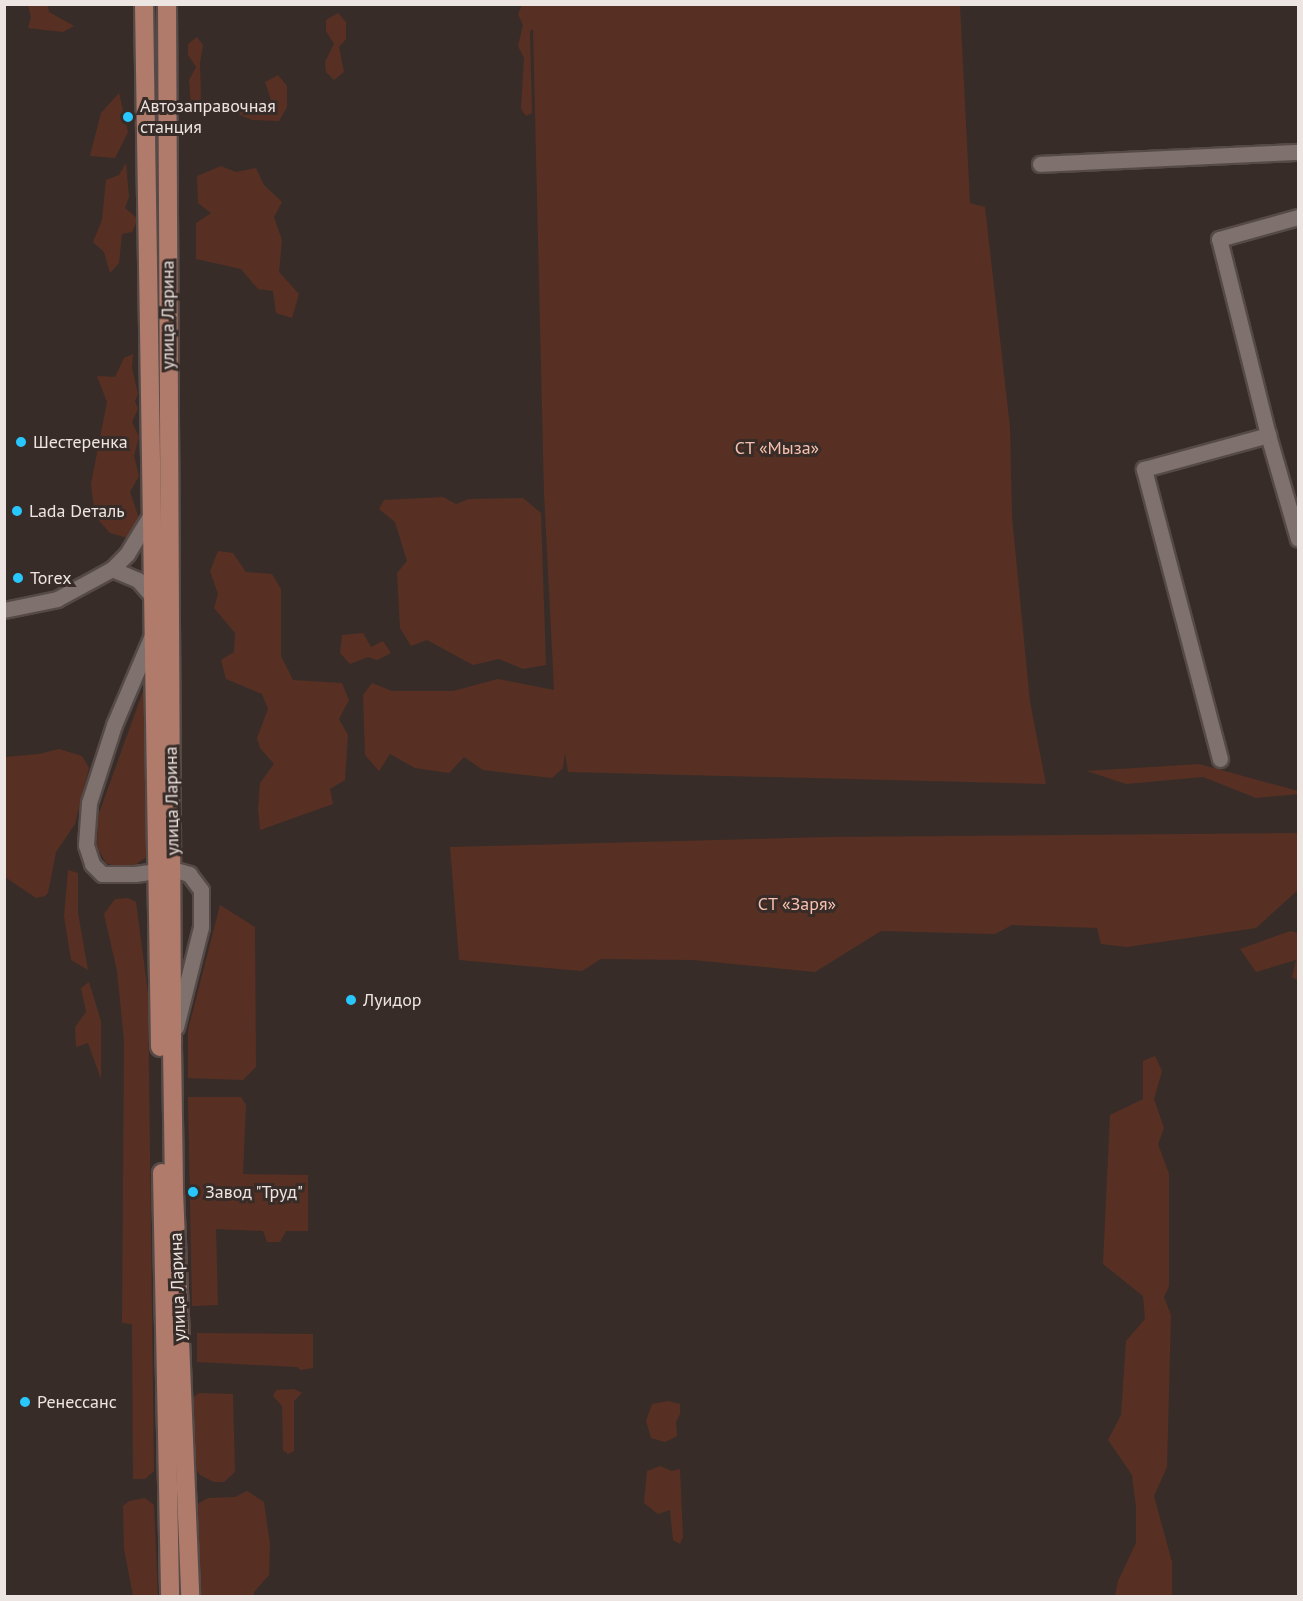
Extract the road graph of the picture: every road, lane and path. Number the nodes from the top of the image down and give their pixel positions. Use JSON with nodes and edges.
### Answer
{"nodes":[{"id":1,"x":144,"y":4,"type":"edge"},
{"id":2,"x":167,"y":4,"type":"edge"},
{"id":3,"x":1299,"y":152,"type":"edge"},
{"id":4,"x":1040,"y":164,"type":"dead end"},
{"id":5,"x":1299,"y":217,"type":"edge"},
{"id":6,"x":1268,"y":435,"type":"junction"},
{"id":7,"x":152,"y":513,"type":"junction"},
{"id":8,"x":1299,"y":538,"type":"edge"},
{"id":9,"x":112,"y":569,"type":"junction"},
{"id":10,"x":153,"y":597,"type":"junction"},
{"id":11,"x":4,"y":610,"type":"edge"},
{"id":12,"x":154,"y":630,"type":"junction"},
{"id":13,"x":1220,"y":759,"type":"dead end"},
{"id":14,"x":166,"y":869,"type":"junction"},
{"id":15,"x":172,"y":1045,"type":"junction"},
{"id":16,"x":170,"y":1596,"type":"edge"},
{"id":17,"x":190,"y":1596,"type":"edge"}],
"edges":[{"from":1,"to":7,"type":"main road","name":"улица Ларина"},
{"from":2,"to":14,"type":"main road","name":"улица Ларина"},
{"from":3,"to":4,"type":"street"},
{"from":5,"to":6,"type":"street"},
{"from":6,"to":8,"type":"street"},
{"from":6,"to":13,"type":"street"},
{"from":7,"to":9,"type":"street"},
{"from":7,"to":10,"type":"main road","name":"улица Ларина"},
{"from":9,"to":10,"type":"street"},
{"from":9,"to":11,"type":"street"},
{"from":10,"to":12,"type":"main road","name":"улица Ларина"},
{"from":12,"to":14,"type":"main road","name":"улица Ларина"},
{"from":12,"to":14,"type":"street"},
{"from":14,"to":15,"type":"main road","name":"улица Ларина"},
{"from":14,"to":15,"type":"street"},
{"from":14,"to":16,"type":"main road","name":"улица Ларина"},
{"from":15,"to":17,"type":"main road","name":"улица Ларина"}]}
